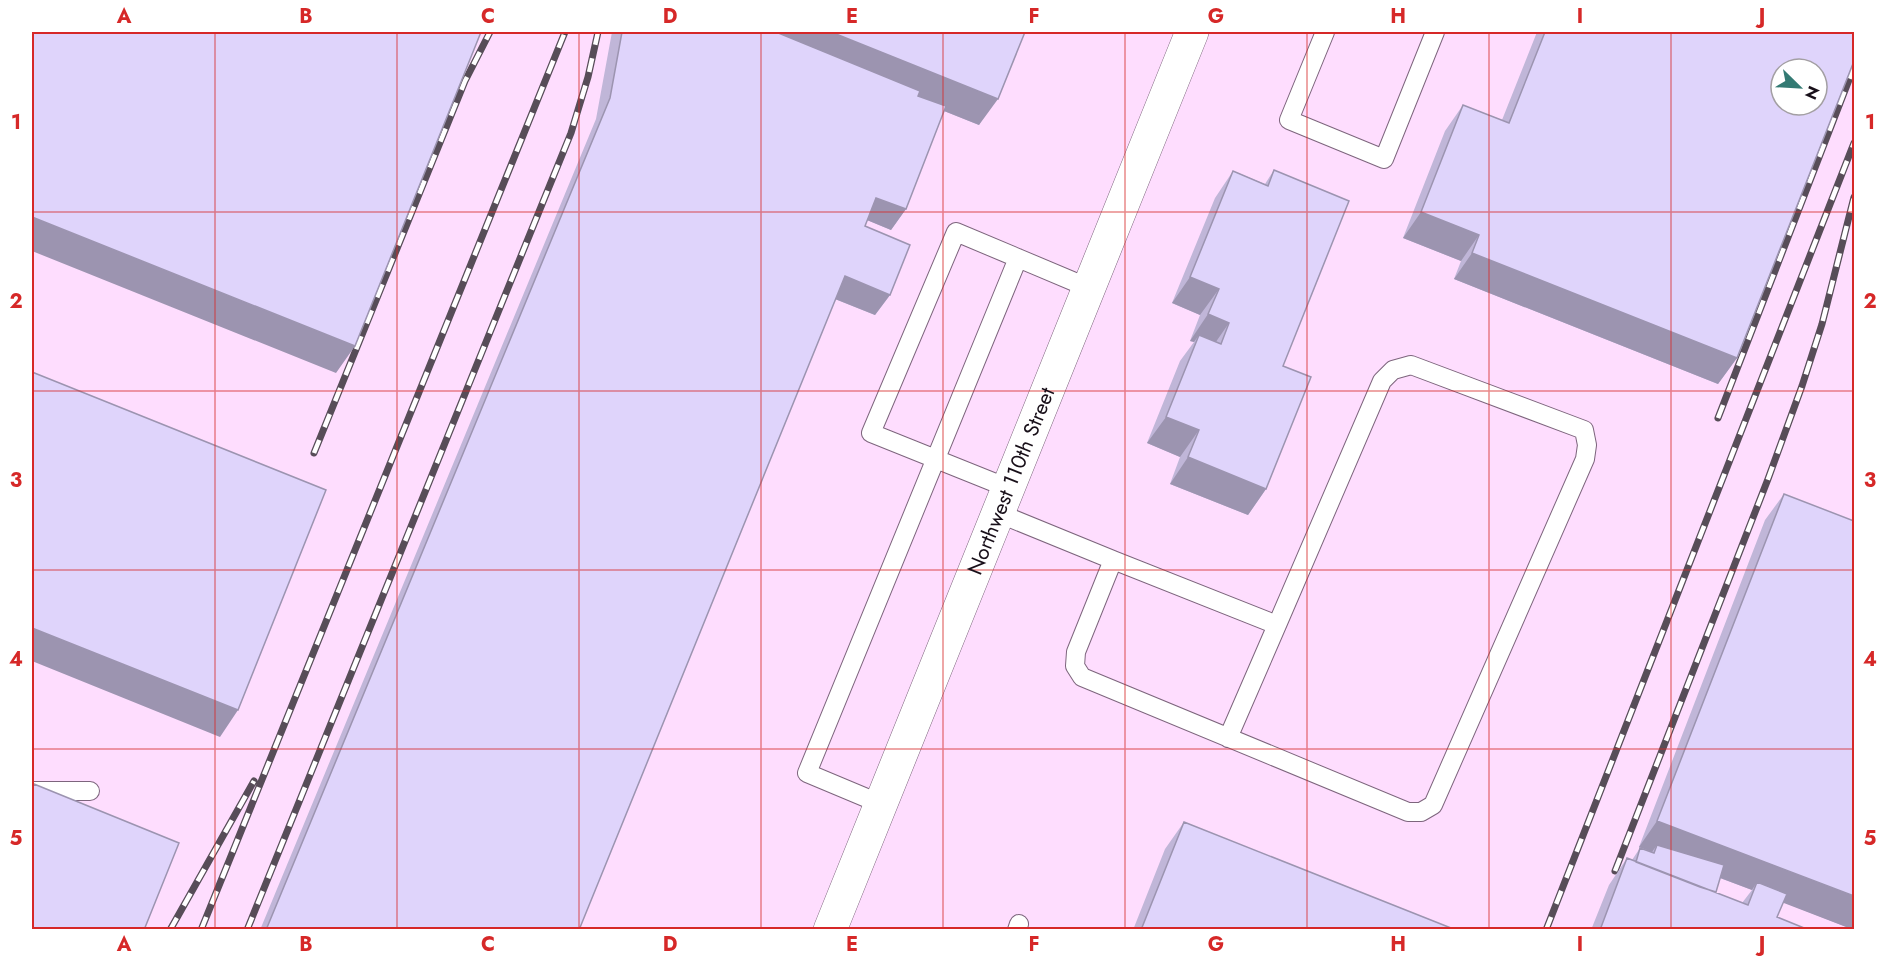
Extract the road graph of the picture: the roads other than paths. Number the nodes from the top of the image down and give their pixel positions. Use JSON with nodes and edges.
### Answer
{"nodes":[{"id":1,"x":1192,"y":32,"type":"edge"},
{"id":2,"x":1325,"y":32,"type":"edge"},
{"id":3,"x":1435,"y":32,"type":"edge"},
{"id":4,"x":1018,"y":258,"type":"junction"},
{"id":5,"x":1089,"y":288,"type":"junction"},
{"id":6,"x":936,"y":459,"type":"junction"},
{"id":7,"x":1003,"y":501,"type":"junction"},
{"id":8,"x":1113,"y":560,"type":"junction"},
{"id":9,"x":1277,"y":625,"type":"junction"},
{"id":10,"x":1228,"y":738,"type":"junction"},
{"id":11,"x":32,"y":791,"type":"edge"},
{"id":12,"x":90,"y":792,"type":"dead end"},
{"id":13,"x":881,"y":804,"type":"junction"},
{"id":14,"x":830,"y":930,"type":"edge"}],
"edges":[{"from":1,"to":5,"type":"street","name":"Northwest 110th Street"},
{"from":2,"to":3,"type":"lane"},
{"from":4,"to":5,"type":"lane"},
{"from":4,"to":6,"type":"lane"},
{"from":4,"to":6,"type":"lane"},
{"from":5,"to":7,"type":"street","name":"Northwest 110th Street"},
{"from":6,"to":7,"type":"lane"},
{"from":6,"to":13,"type":"lane"},
{"from":7,"to":8,"type":"lane"},
{"from":7,"to":13,"type":"street","name":"Northwest 110th Street"},
{"from":8,"to":9,"type":"lane"},
{"from":8,"to":10,"type":"lane"},
{"from":9,"to":10,"type":"lane"},
{"from":9,"to":10,"type":"lane"},
{"from":11,"to":12,"type":"lane"},
{"from":13,"to":14,"type":"street","name":"Northwest 110th Street"}]}
